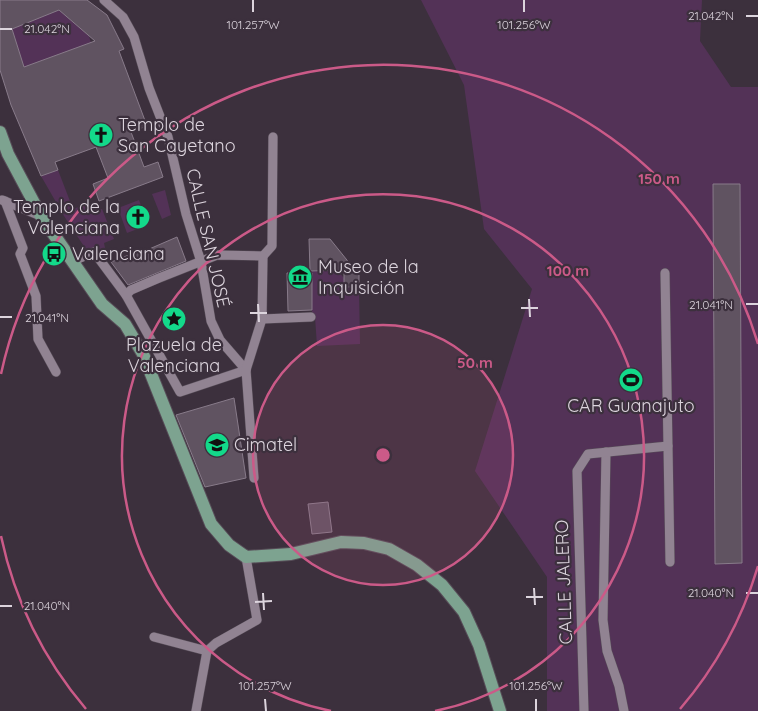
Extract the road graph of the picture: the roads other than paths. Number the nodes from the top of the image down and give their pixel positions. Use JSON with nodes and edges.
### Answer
{"nodes":[{"id":1,"x":104,"y":0,"type":"edge"},
{"id":2,"x":0,"y":132,"type":"edge"},
{"id":3,"x":273,"y":137,"type":"dead end"},
{"id":4,"x":3,"y":200,"type":"edge"},
{"id":5,"x":41,"y":216,"type":"junction"},
{"id":6,"x":263,"y":256,"type":"junction"},
{"id":7,"x":73,"y":261,"type":"junction"},
{"id":8,"x":201,"y":262,"type":"junction"},
{"id":9,"x":665,"y":273,"type":"dead end"},
{"id":10,"x":126,"y":295,"type":"junction"},
{"id":11,"x":311,"y":317,"type":"dead end"},
{"id":12,"x":262,"y":319,"type":"junction"},
{"id":13,"x":246,"y":370,"type":"junction"},
{"id":14,"x":56,"y":372,"type":"dead end"},
{"id":15,"x":668,"y":446,"type":"junction"},
{"id":16,"x":606,"y":452,"type":"junction"},
{"id":17,"x":254,"y":478,"type":"dead end"},
{"id":18,"x":246,"y":557,"type":"junction"},
{"id":19,"x":670,"y":562,"type":"dead end"},
{"id":20,"x":154,"y":636,"type":"dead end"},
{"id":21,"x":206,"y":652,"type":"junction"},
{"id":22,"x":196,"y":711,"type":"edge"},
{"id":23,"x":500,"y":711,"type":"edge"},
{"id":24,"x":584,"y":711,"type":"edge"},
{"id":25,"x":624,"y":711,"type":"edge"}],
"edges":[{"from":1,"to":8,"type":"street","name":"CALLE SAN JOSÉ"},
{"from":2,"to":5,"type":"main road"},
{"from":3,"to":6,"type":"street"},
{"from":4,"to":5,"type":"street"},
{"from":4,"to":14,"type":"street"},
{"from":5,"to":7,"type":"main road"},
{"from":6,"to":8,"type":"street"},
{"from":6,"to":12,"type":"street"},
{"from":7,"to":10,"type":"street"},
{"from":7,"to":18,"type":"main road"},
{"from":8,"to":10,"type":"street"},
{"from":8,"to":13,"type":"street","name":"CALLE SAN JOSÉ"},
{"from":9,"to":15,"type":"street"},
{"from":10,"to":13,"type":"street"},
{"from":11,"to":12,"type":"street"},
{"from":12,"to":13,"type":"street"},
{"from":13,"to":17,"type":"street"},
{"from":15,"to":16,"type":"street"},
{"from":15,"to":19,"type":"street"},
{"from":16,"to":24,"type":"street","name":"CALLE JALERO"},
{"from":16,"to":25,"type":"street"},
{"from":18,"to":21,"type":"street"},
{"from":18,"to":23,"type":"main road"},
{"from":20,"to":21,"type":"street"},
{"from":21,"to":22,"type":"street"}]}
